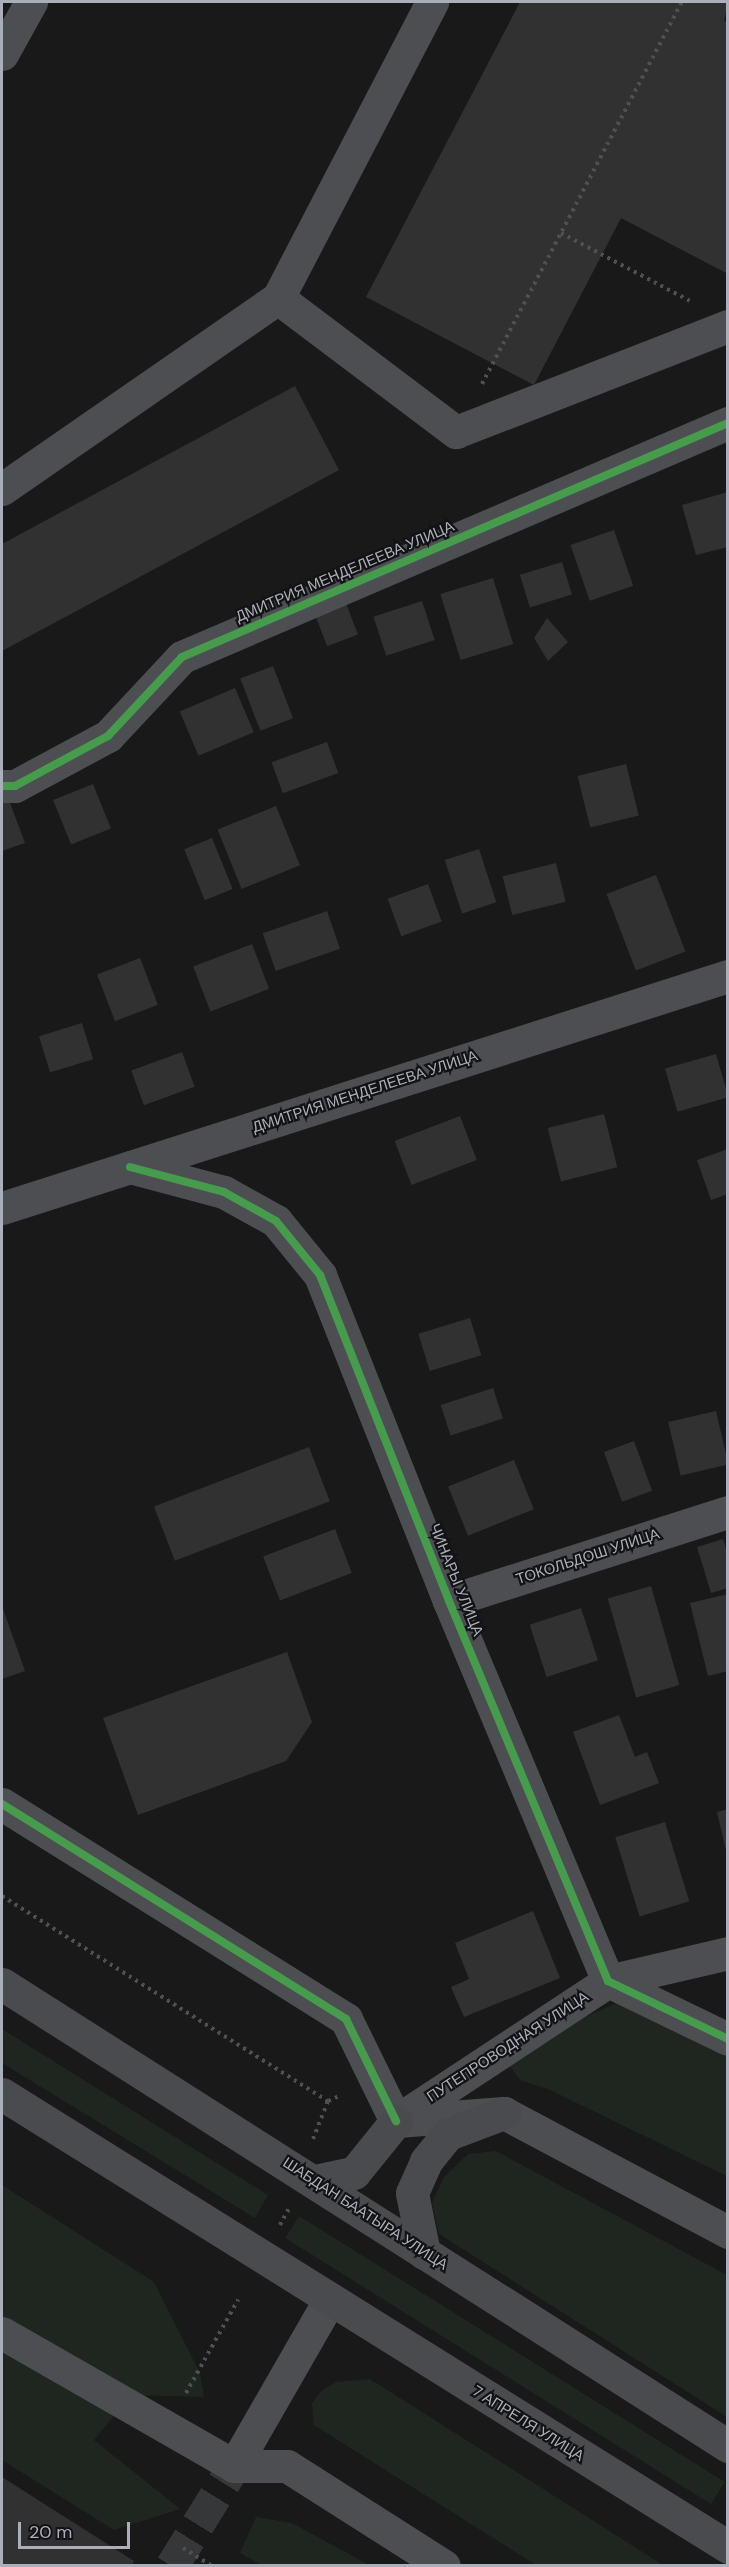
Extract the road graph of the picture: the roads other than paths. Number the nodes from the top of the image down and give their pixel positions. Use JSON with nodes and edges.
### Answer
{"nodes":[{"id":1,"x":31,"y":2,"type":"edge"},
{"id":2,"x":432,"y":2,"type":"edge"},
{"id":3,"x":2,"y":54,"type":"edge"},
{"id":4,"x":278,"y":298,"type":"junction"},
{"id":5,"x":728,"y":326,"type":"edge"},
{"id":6,"x":728,"y":423,"type":"edge"},
{"id":7,"x":2,"y":489,"type":"edge"},
{"id":8,"x":2,"y":786,"type":"edge"},
{"id":9,"x":728,"y":976,"type":"edge"},
{"id":10,"x":130,"y":1167,"type":"junction"},
{"id":11,"x":2,"y":1208,"type":"edge"},
{"id":12,"x":728,"y":1512,"type":"edge"},
{"id":13,"x":449,"y":1601,"type":"junction"},
{"id":14,"x":2,"y":1804,"type":"edge"},
{"id":15,"x":728,"y":1953,"type":"edge"},
{"id":16,"x":608,"y":1981,"type":"junction"},
{"id":17,"x":2,"y":1984,"type":"edge"},
{"id":18,"x":728,"y":2038,"type":"edge"},
{"id":19,"x":2,"y":2094,"type":"edge"},
{"id":20,"x":504,"y":2113,"type":"junction"},
{"id":21,"x":396,"y":2121,"type":"junction"},
{"id":22,"x":315,"y":2181,"type":"junction"},
{"id":23,"x":728,"y":2232,"type":"edge"},
{"id":24,"x":424,"y":2253,"type":"junction"},
{"id":25,"x":328,"y":2301,"type":"junction"},
{"id":26,"x":2,"y":2333,"type":"edge"},
{"id":27,"x":728,"y":2446,"type":"edge"},
{"id":28,"x":234,"y":2466,"type":"junction"},
{"id":29,"x":728,"y":2547,"type":"edge"},
{"id":30,"x":444,"y":2565,"type":"edge"}],
"edges":[{"from":1,"to":3,"type":"street"},
{"from":2,"to":4,"type":"street"},
{"from":4,"to":5,"type":"street"},
{"from":4,"to":7,"type":"street"},
{"from":6,"to":8,"type":"street","name":"ДМИТРИЯ МЕНДЕЛЕЕВА УЛИЦА"},
{"from":9,"to":10,"type":"street","name":"ДМИТРИЯ МЕНДЕЛЕЕВА УЛИЦА"},
{"from":10,"to":11,"type":"street","name":"ДМИТРИЯ МЕНДЕЛЕЕВА УЛИЦА"},
{"from":10,"to":13,"type":"street","name":"ЧИНАРЫ УЛИЦА"},
{"from":12,"to":13,"type":"street","name":"ТОКОЛЬДОШ УЛИЦА"},
{"from":13,"to":16,"type":"street","name":"ЧИНАРЫ УЛИЦА"},
{"from":14,"to":21,"type":"street"},
{"from":15,"to":16,"type":"street","name":"ПУТЕПРОВОДНАЯ УЛИЦА"},
{"from":16,"to":18,"type":"street"},
{"from":16,"to":21,"type":"street","name":"ПУТЕПРОВОДНАЯ УЛИЦА"},
{"from":17,"to":22,"type":"main road","name":"ШАБДАН БААТЫРА УЛИЦА"},
{"from":19,"to":25,"type":"main road"},
{"from":20,"to":21,"type":"street"},
{"from":20,"to":23,"type":"street"},
{"from":20,"to":24,"type":"main road"},
{"from":21,"to":22,"type":"main road"},
{"from":22,"to":24,"type":"main road","name":"ШАБДАН БААТЫРА УЛИЦА"},
{"from":24,"to":27,"type":"main road","name":"ШАБДАН БААТЫРА УЛИЦА"},
{"from":25,"to":28,"type":"street"},
{"from":25,"to":29,"type":"main road","name":"7 АПРЕЛЯ УЛИЦА"},
{"from":26,"to":28,"type":"street"},
{"from":28,"to":30,"type":"street"}]}
